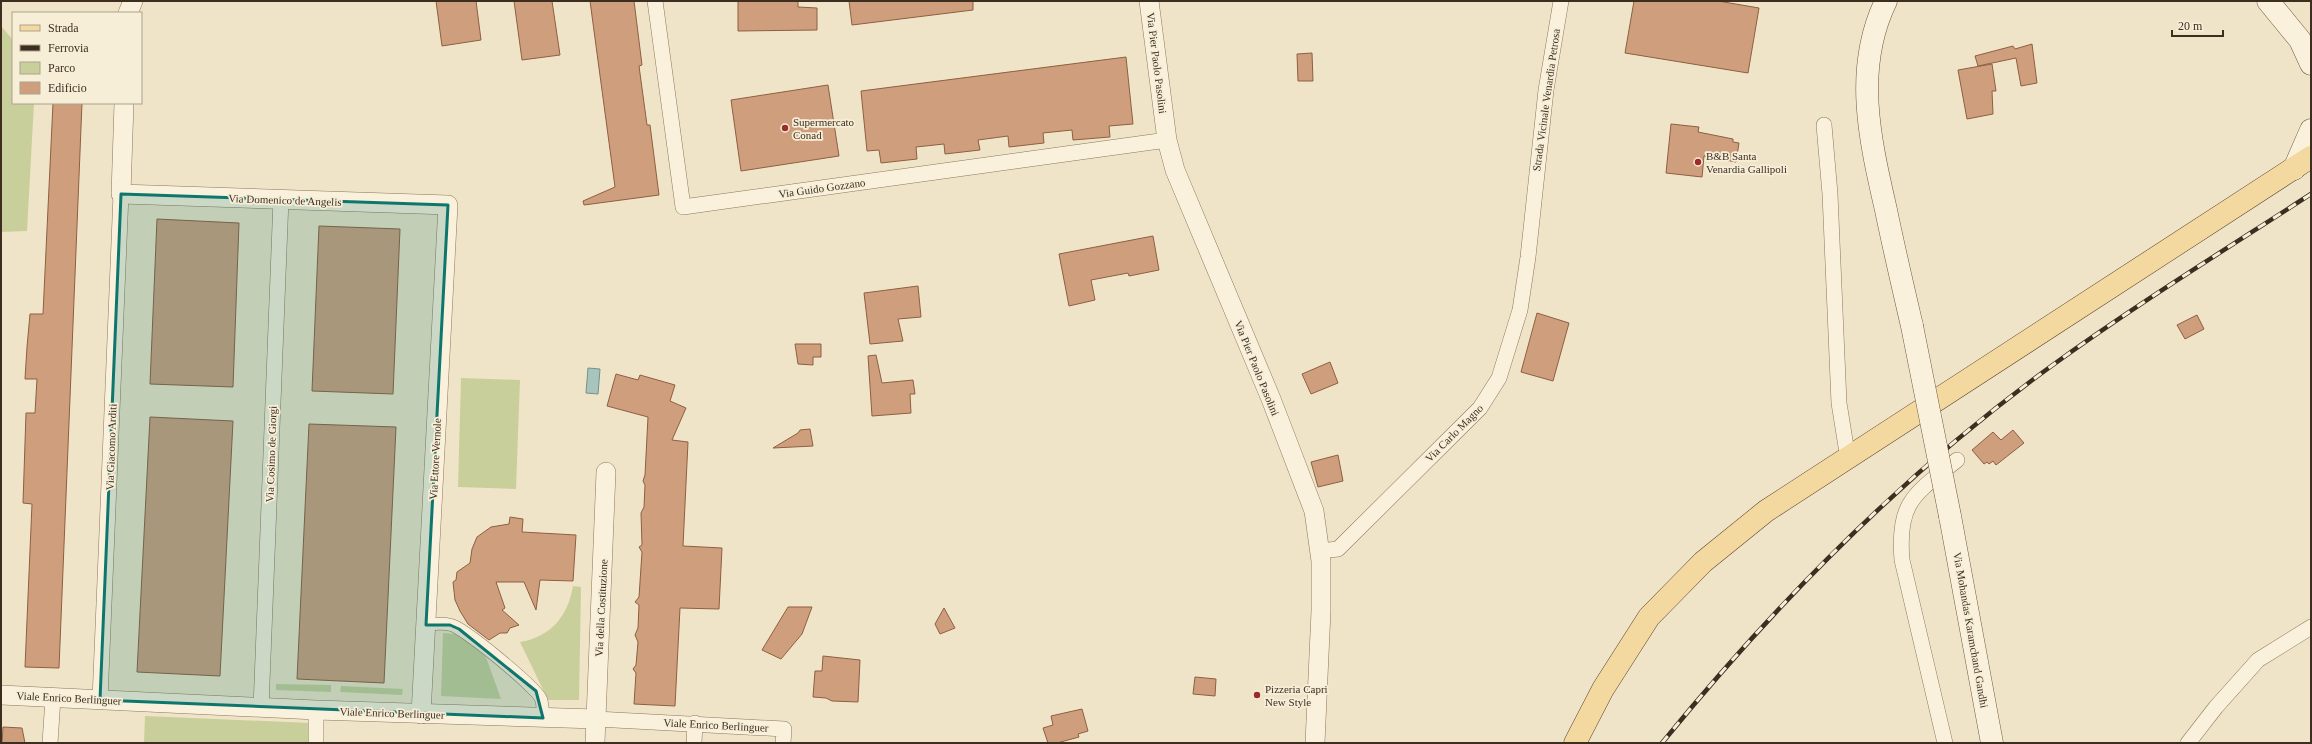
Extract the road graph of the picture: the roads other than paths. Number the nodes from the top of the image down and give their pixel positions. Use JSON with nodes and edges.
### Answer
{"nodes":[{"id":1,"x":132,"y":1,"type":"edge"},
{"id":2,"x":655,"y":1,"type":"edge"},
{"id":3,"x":1149,"y":1,"type":"edge"},
{"id":4,"x":1561,"y":1,"type":"edge"},
{"id":5,"x":1886,"y":1,"type":"edge"},
{"id":6,"x":2268,"y":1,"type":"edge"},
{"id":7,"x":128,"y":12,"type":"edge"},
{"id":8,"x":2306,"y":43,"type":"edge"},
{"id":9,"x":2311,"y":64,"type":"edge"},
{"id":10,"x":124,"y":104,"type":"edge"},
{"id":11,"x":1824,"y":125,"type":"dead end"},
{"id":12,"x":2311,"y":130,"type":"edge"},
{"id":13,"x":1167,"y":140,"type":"junction"},
{"id":14,"x":2302,"y":163,"type":"edge"},
{"id":15,"x":121,"y":194,"type":"junction"},
{"id":16,"x":1533,"y":198,"type":"joint"},
{"id":17,"x":281,"y":199,"type":"junction"},
{"id":18,"x":448,"y":205,"type":"joint"},
{"id":19,"x":1848,"y":459,"type":"junction"},
{"id":20,"x":1957,"y":460,"type":"dead end"},
{"id":21,"x":606,"y":472,"type":"dead end"},
{"id":22,"x":1320,"y":551,"type":"junction"},
{"id":23,"x":426,"y":625,"type":"junction"},
{"id":24,"x":2311,"y":626,"type":"edge"},
{"id":25,"x":1,"y":695,"type":"edge"},
{"id":26,"x":53,"y":698,"type":"junction"},
{"id":27,"x":100,"y":700,"type":"junction"},
{"id":28,"x":260,"y":708,"type":"junction"},
{"id":29,"x":316,"y":710,"type":"junction"},
{"id":30,"x":421,"y":714,"type":"junction"},
{"id":31,"x":543,"y":718,"type":"junction"},
{"id":32,"x":596,"y":719,"type":"junction"},
{"id":33,"x":695,"y":723,"type":"junction"},
{"id":34,"x":783,"y":736,"type":"edge"},
{"id":35,"x":50,"y":743,"type":"edge"},
{"id":36,"x":316,"y":743,"type":"edge"},
{"id":37,"x":595,"y":743,"type":"edge"},
{"id":38,"x":694,"y":743,"type":"edge"},
{"id":39,"x":1315,"y":743,"type":"edge"},
{"id":40,"x":1576,"y":743,"type":"edge"},
{"id":41,"x":1945,"y":743,"type":"edge"},
{"id":42,"x":1992,"y":743,"type":"edge"},
{"id":43,"x":2188,"y":743,"type":"edge"}],
"edges":[{"from":1,"to":7,"type":"street"},
{"from":2,"to":13,"type":"street","name":"Via Guido Gozzano"},
{"from":3,"to":13,"type":"street","name":"Via Pier Paolo Pasolini"},
{"from":4,"to":16,"type":"street","name":"Strada Vicinale Venardia Petrosa"},
{"from":5,"to":42,"type":"main road","name":"Via Mohandas Karamchand Gandhi","bridge":true},
{"from":6,"to":8,"type":"main road"},
{"from":8,"to":9,"type":"main road"},
{"from":10,"to":15,"type":"street"},
{"from":11,"to":19,"type":"street"},
{"from":12,"to":14,"type":"main road"},
{"from":13,"to":22,"type":"street","name":"Via Pier Paolo Pasolini"},
{"from":14,"to":19,"type":"main road"},
{"from":15,"to":17,"type":"street","name":"Via Domenico de Angelis"},
{"from":15,"to":27,"type":"street","name":"Via Giacomo Arditi"},
{"from":16,"to":22,"type":"street","name":"Via Carlo Magno"},
{"from":17,"to":18,"type":"street","name":"Via Domenico de Angelis"},
{"from":17,"to":28,"type":"street","name":"Via Cosimo de Giorgi"},
{"from":18,"to":23,"type":"street","name":"Via Ettore Vernole"},
{"from":19,"to":40,"type":"main road"},
{"from":20,"to":41,"type":"street"},
{"from":21,"to":32,"type":"street","name":"Via della Costituzione"},
{"from":22,"to":39,"type":"street","name":"Via Pier Paolo Pasolini"},
{"from":23,"to":30,"type":"street","name":"Via Ettore Vernole"},
{"from":23,"to":31,"type":"street"},
{"from":24,"to":43,"type":"street"},
{"from":25,"to":26,"type":"street","name":"Viale Enrico Berlinguer"},
{"from":26,"to":27,"type":"street","name":"Viale Enrico Berlinguer"},
{"from":26,"to":35,"type":"street"},
{"from":27,"to":28,"type":"street","name":"Viale Enrico Berlinguer"},
{"from":28,"to":29,"type":"street","name":"Viale Enrico Berlinguer"},
{"from":29,"to":30,"type":"street","name":"Viale Enrico Berlinguer"},
{"from":29,"to":36,"type":"street"},
{"from":30,"to":31,"type":"street","name":"Viale Enrico Berlinguer"},
{"from":31,"to":32,"type":"street","name":"Viale Enrico Berlinguer"},
{"from":32,"to":33,"type":"street","name":"Viale Enrico Berlinguer"},
{"from":32,"to":37,"type":"street","name":"Via della Costituzione"},
{"from":33,"to":34,"type":"street","name":"Viale Enrico Berlinguer"},
{"from":33,"to":38,"type":"street"}]}
